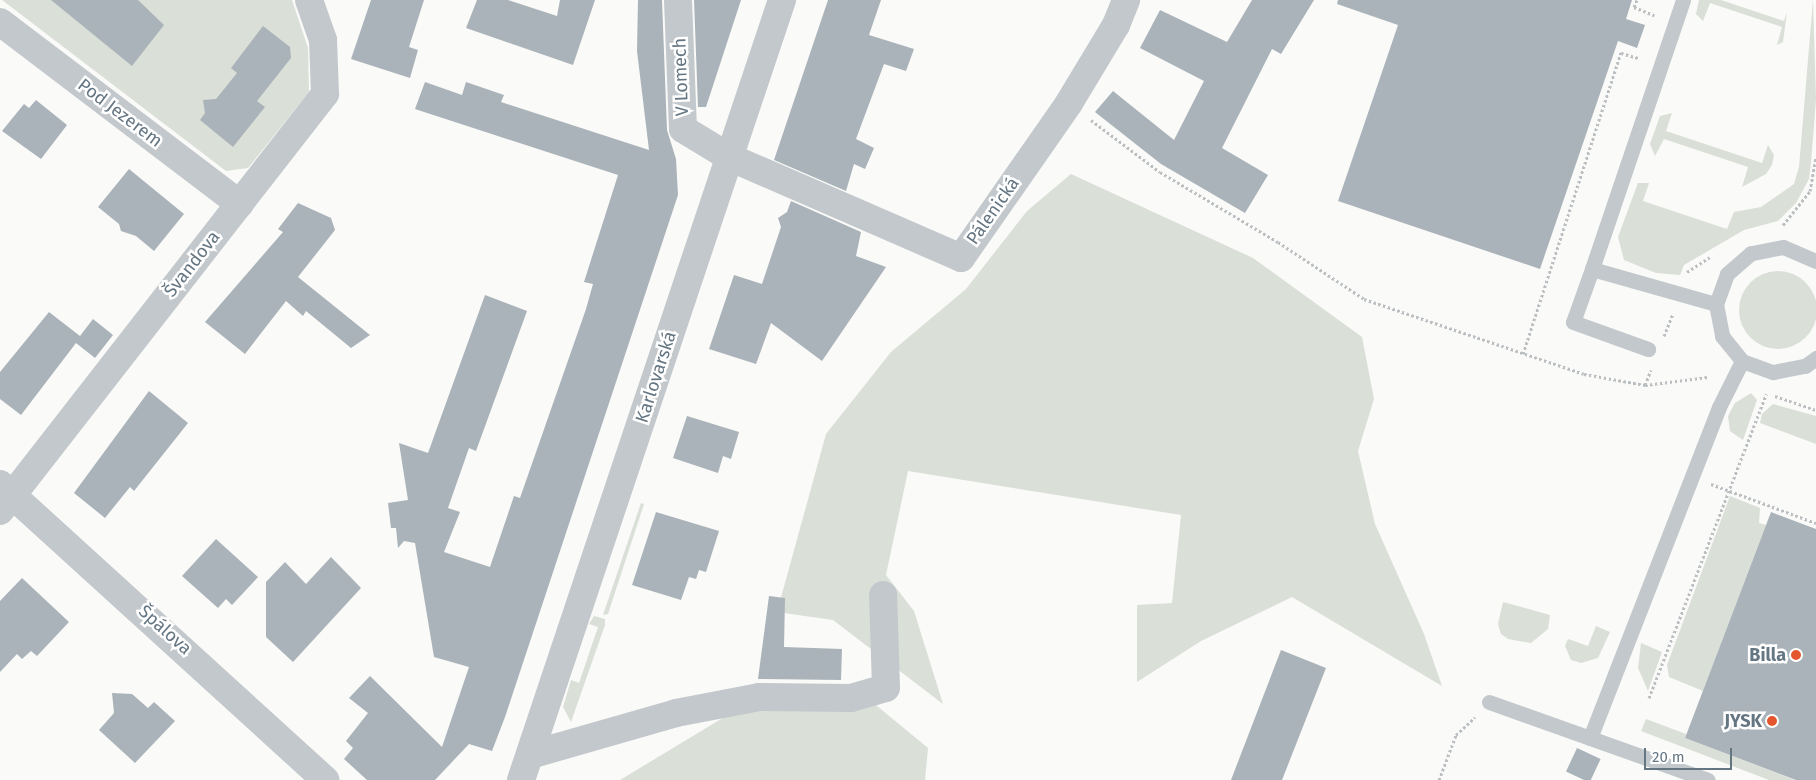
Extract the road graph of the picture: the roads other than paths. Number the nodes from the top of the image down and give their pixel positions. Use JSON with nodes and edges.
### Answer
{"nodes":[{"id":1,"x":309,"y":0,"type":"edge"},
{"id":2,"x":678,"y":0,"type":"edge"},
{"id":3,"x":782,"y":0,"type":"edge"},
{"id":4,"x":1126,"y":0,"type":"edge"},
{"id":5,"x":1683,"y":0,"type":"edge"},
{"id":6,"x":0,"y":22,"type":"edge"},
{"id":7,"x":729,"y":157,"type":"junction"},
{"id":8,"x":240,"y":204,"type":"junction"},
{"id":9,"x":1815,"y":257,"type":"edge"},
{"id":10,"x":1592,"y":269,"type":"junction"},
{"id":11,"x":1716,"y":304,"type":"junction"},
{"id":12,"x":1648,"y":349,"type":"dead end"},
{"id":13,"x":1816,"y":358,"type":"edge"},
{"id":14,"x":1742,"y":361,"type":"junction"},
{"id":15,"x":4,"y":497,"type":"edge"},
{"id":16,"x":883,"y":595,"type":"dead end"},
{"id":17,"x":1489,"y":702,"type":"road end"},
{"id":18,"x":1590,"y":738,"type":"junction"},
{"id":19,"x":526,"y":768,"type":"edge"},
{"id":20,"x":325,"y":780,"type":"edge"},
{"id":21,"x":1708,"y":780,"type":"edge"}],
"edges":[{"from":1,"to":8,"type":"street","name":"Švandova"},
{"from":2,"to":7,"type":"street","name":"V Lomech"},
{"from":3,"to":7,"type":"street","name":"Karlovarská"},
{"from":4,"to":7,"type":"street","name":"Pálenická"},
{"from":5,"to":10,"type":"lane"},
{"from":6,"to":8,"type":"street","name":"Pod Jezerem"},
{"from":7,"to":19,"type":"street","name":"Karlovarská"},
{"from":8,"to":15,"type":"street","name":"Švandova"},
{"from":9,"to":11,"type":"lane"},
{"from":10,"to":11,"type":"lane"},
{"from":10,"to":12,"type":"lane"},
{"from":11,"to":14,"type":"lane"},
{"from":13,"to":14,"type":"lane"},
{"from":14,"to":18,"type":"lane"},
{"from":15,"to":20,"type":"street","name":"Špálova"},
{"from":16,"to":19,"type":"street","name":"Karlovarská"},
{"from":17,"to":18,"type":"lane"},
{"from":18,"to":21,"type":"lane"}]}
